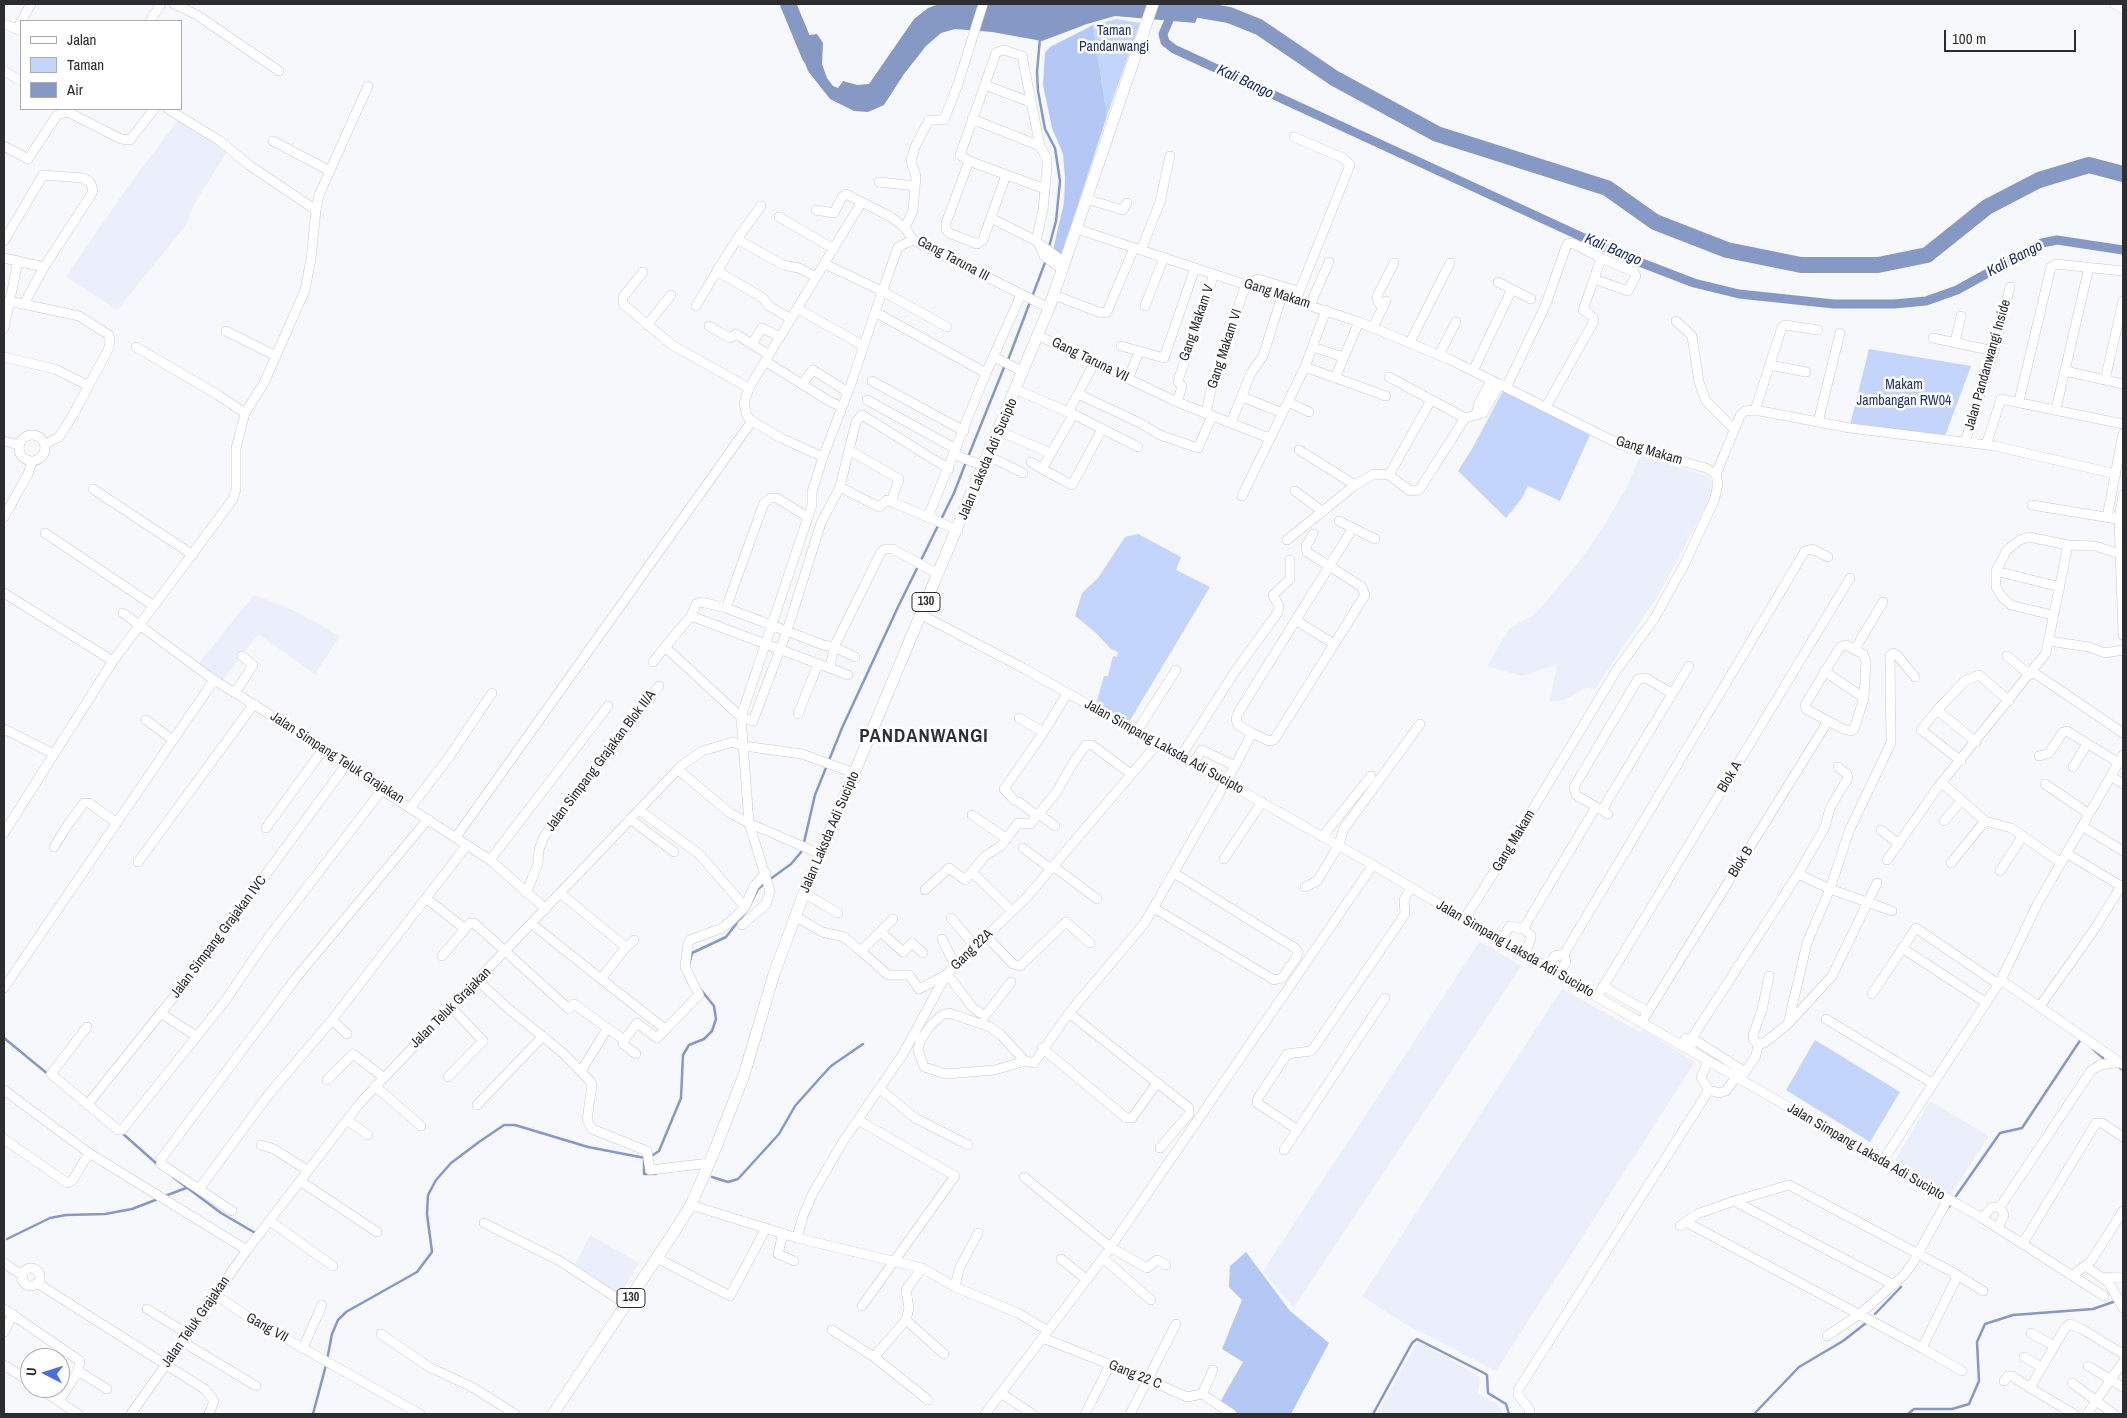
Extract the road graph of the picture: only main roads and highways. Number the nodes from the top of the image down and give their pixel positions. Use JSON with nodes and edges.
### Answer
{"nodes":[{"id":1,"x":1153,"y":4,"type":"edge"},
{"id":2,"x":553,"y":1414,"type":"edge"}],
"edges":[{"from":1,"to":2,"type":"main road","name":"Jalan Laksda Adi Sucipto","number":"130"}]}
